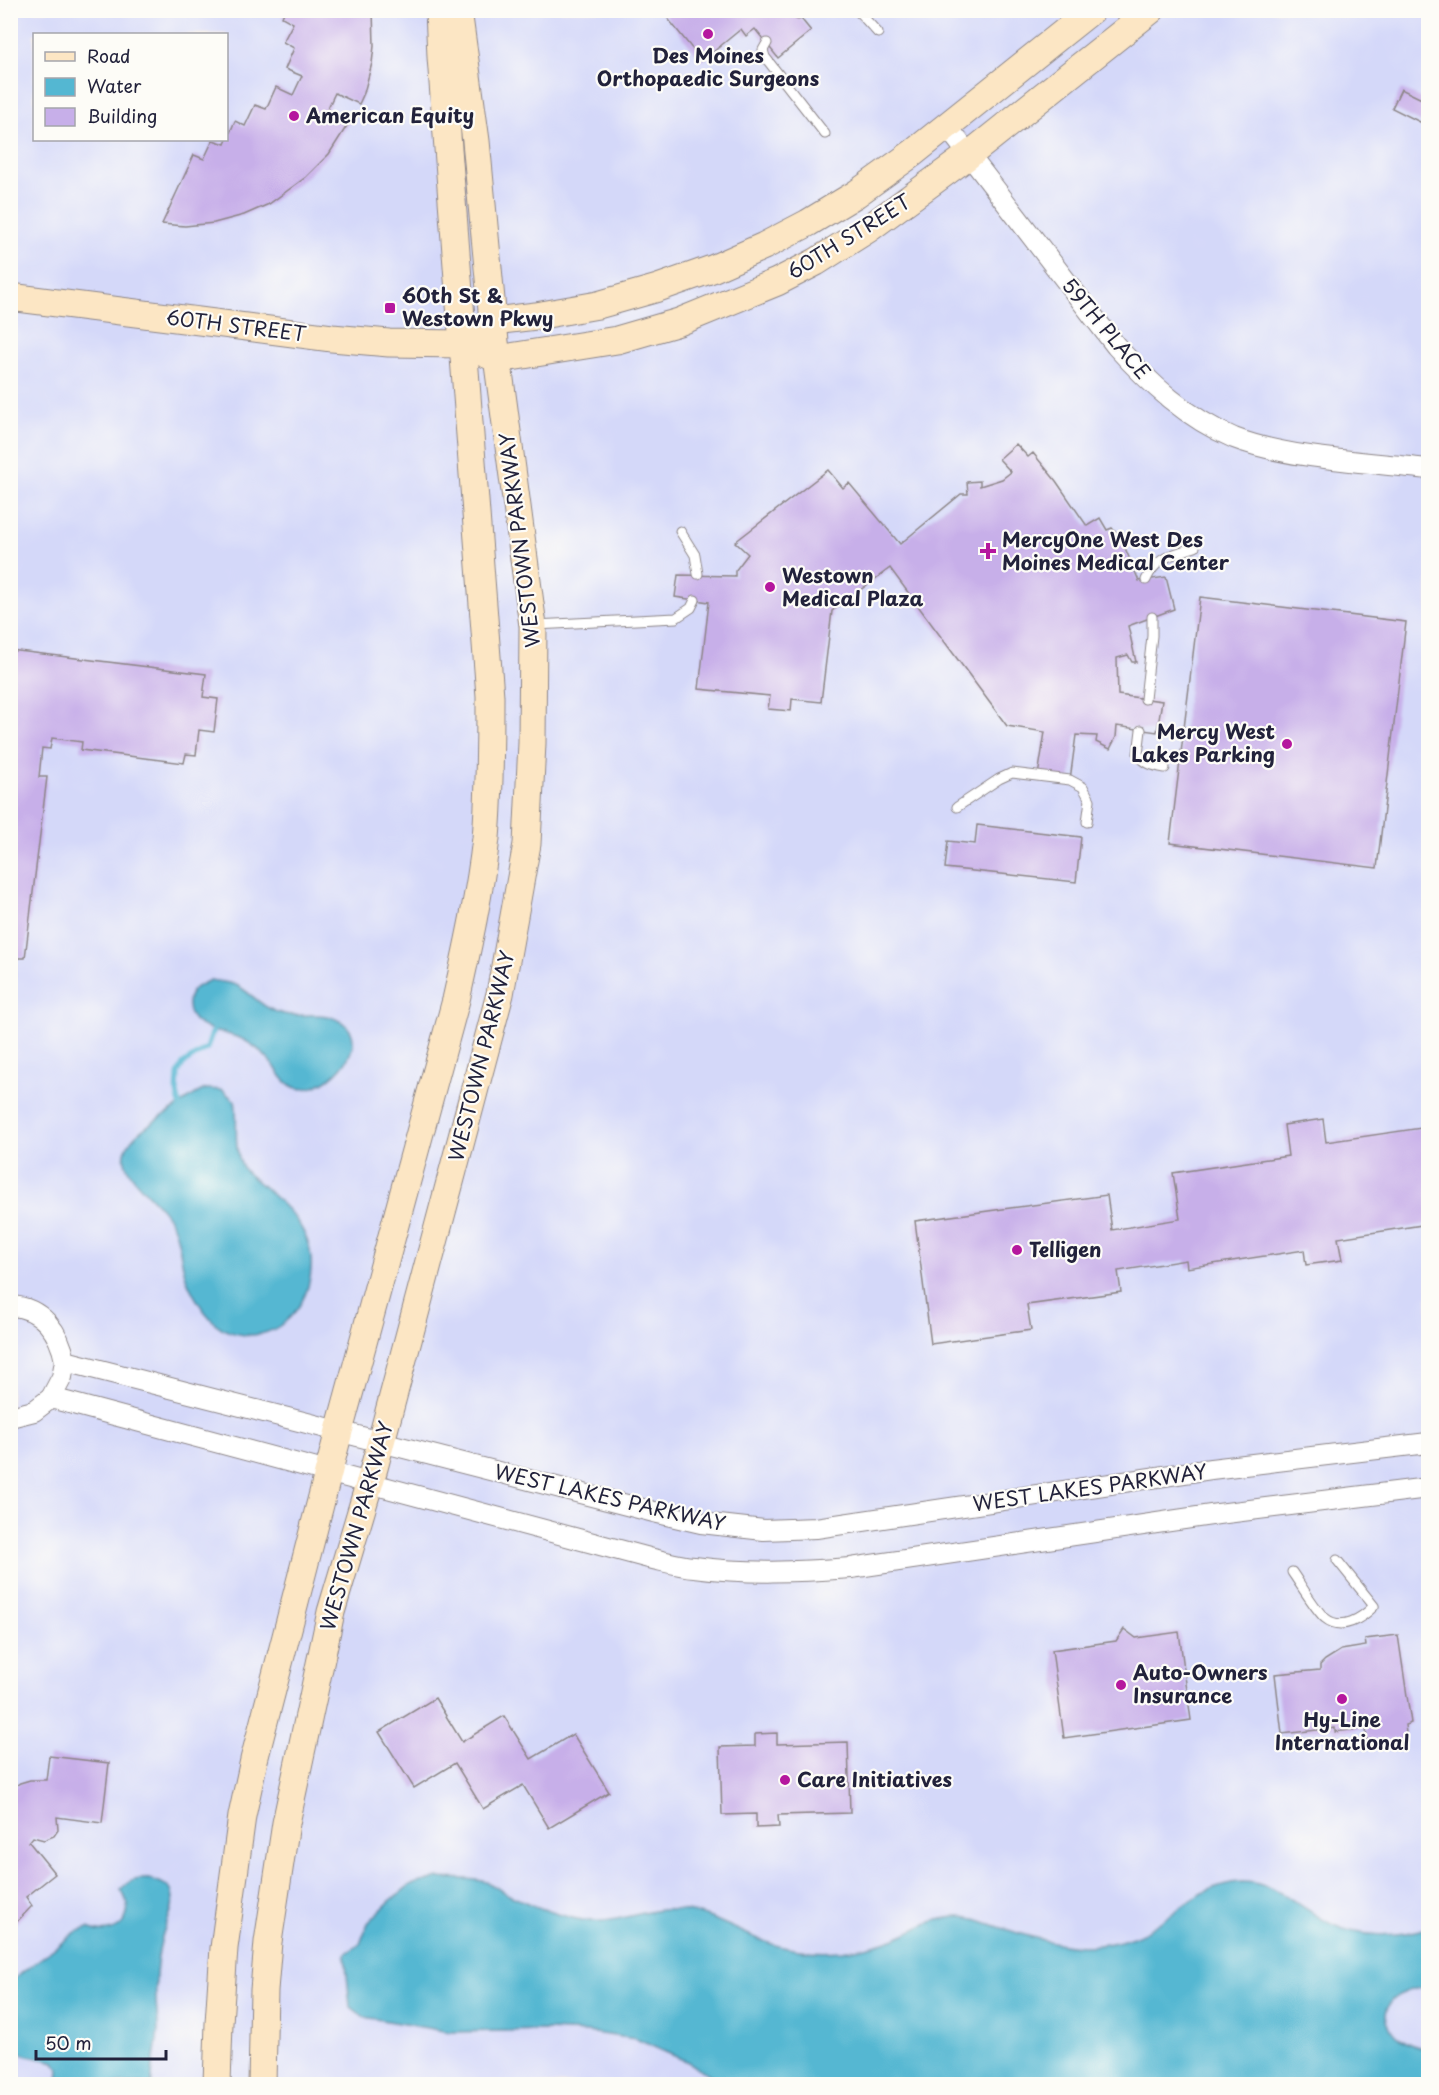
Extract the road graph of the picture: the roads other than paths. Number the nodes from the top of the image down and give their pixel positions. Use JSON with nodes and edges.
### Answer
{"nodes":[{"id":1,"x":439,"y":10,"type":"edge"},
{"id":2,"x":458,"y":10,"type":"edge"},
{"id":3,"x":857,"y":10,"type":"edge"},
{"id":4,"x":1092,"y":10,"type":"edge"},
{"id":5,"x":1151,"y":10,"type":"edge"},
{"id":6,"x":878,"y":33,"type":"dead end"},
{"id":7,"x":767,"y":43,"type":"dead end"},
{"id":8,"x":946,"y":125,"type":"junction"},
{"id":9,"x":825,"y":134,"type":"dead end"},
{"id":10,"x":969,"y":155,"type":"junction"},
{"id":11,"x":10,"y":297,"type":"edge"},
{"id":12,"x":494,"y":321,"type":"junction"},
{"id":13,"x":463,"y":344,"type":"junction"},
{"id":14,"x":498,"y":359,"type":"junction"},
{"id":15,"x":1428,"y":469,"type":"edge"},
{"id":16,"x":680,"y":531,"type":"dead end"},
{"id":17,"x":1195,"y":547,"type":"dead end"},
{"id":18,"x":698,"y":574,"type":"dead end"},
{"id":19,"x":1146,"y":580,"type":"dead end"},
{"id":20,"x":695,"y":600,"type":"dead end"},
{"id":21,"x":1152,"y":617,"type":"dead end"},
{"id":22,"x":532,"y":626,"type":"junction"},
{"id":23,"x":1145,"y":699,"type":"dead end"},
{"id":24,"x":1141,"y":730,"type":"dead end"},
{"id":25,"x":1165,"y":768,"type":"dead end"},
{"id":26,"x":957,"y":807,"type":"dead end"},
{"id":27,"x":1088,"y":822,"type":"dead end"},
{"id":28,"x":10,"y":1306,"type":"edge"},
{"id":29,"x":64,"y":1361,"type":"junction"},
{"id":30,"x":51,"y":1398,"type":"junction"},
{"id":31,"x":10,"y":1417,"type":"edge"},
{"id":32,"x":339,"y":1431,"type":"junction"},
{"id":33,"x":381,"y":1442,"type":"junction"},
{"id":34,"x":1428,"y":1443,"type":"edge"},
{"id":35,"x":330,"y":1473,"type":"junction"},
{"id":36,"x":370,"y":1483,"type":"junction"},
{"id":37,"x":1428,"y":1488,"type":"edge"},
{"id":38,"x":1337,"y":1560,"type":"dead end"},
{"id":39,"x":1292,"y":1572,"type":"dead end"},
{"id":40,"x":217,"y":2085,"type":"edge"},
{"id":41,"x":262,"y":2085,"type":"edge"}],
"edges":[{"from":1,"to":13,"type":"street","name":"WESTOWN PARKWAY"},
{"from":2,"to":12,"type":"street","name":"WESTOWN PARKWAY"},
{"from":3,"to":6,"type":"lane"},
{"from":4,"to":8,"type":"street","name":"60TH STREET"},
{"from":5,"to":10,"type":"street","name":"60TH STREET"},
{"from":7,"to":9,"type":"lane"},
{"from":8,"to":10,"type":"street","name":"59TH PLACE"},
{"from":8,"to":12,"type":"street","name":"60TH STREET"},
{"from":10,"to":14,"type":"street","name":"60TH STREET"},
{"from":10,"to":15,"type":"street","name":"59TH PLACE"},
{"from":11,"to":13,"type":"street","name":"60TH STREET"},
{"from":12,"to":13,"type":"street","name":"60TH STREET"},
{"from":12,"to":14,"type":"street","name":"WESTOWN PARKWAY"},
{"from":13,"to":14,"type":"street","name":"60TH STREET"},
{"from":13,"to":32,"type":"street","name":"WESTOWN PARKWAY"},
{"from":14,"to":22,"type":"street","name":"WESTOWN PARKWAY"},
{"from":16,"to":18,"type":"lane"},
{"from":17,"to":19,"type":"lane"},
{"from":20,"to":22,"type":"lane"},
{"from":21,"to":23,"type":"lane"},
{"from":22,"to":33,"type":"street","name":"WESTOWN PARKWAY"},
{"from":24,"to":25,"type":"lane"},
{"from":26,"to":27,"type":"lane"},
{"from":28,"to":29,"type":"street"},
{"from":29,"to":30,"type":"street"},
{"from":29,"to":32,"type":"street","name":"WEST LAKES PARKWAY"},
{"from":30,"to":31,"type":"street"},
{"from":30,"to":35,"type":"street"},
{"from":32,"to":33,"type":"street","name":"WEST LAKES PARKWAY"},
{"from":32,"to":35,"type":"street","name":"WESTOWN PARKWAY"},
{"from":33,"to":34,"type":"street","name":"WEST LAKES PARKWAY"},
{"from":33,"to":36,"type":"street","name":"WESTOWN PARKWAY"},
{"from":35,"to":36,"type":"street"},
{"from":35,"to":40,"type":"street","name":"WESTOWN PARKWAY"},
{"from":36,"to":37,"type":"street"},
{"from":36,"to":41,"type":"street","name":"WESTOWN PARKWAY"},
{"from":38,"to":39,"type":"lane"}]}
